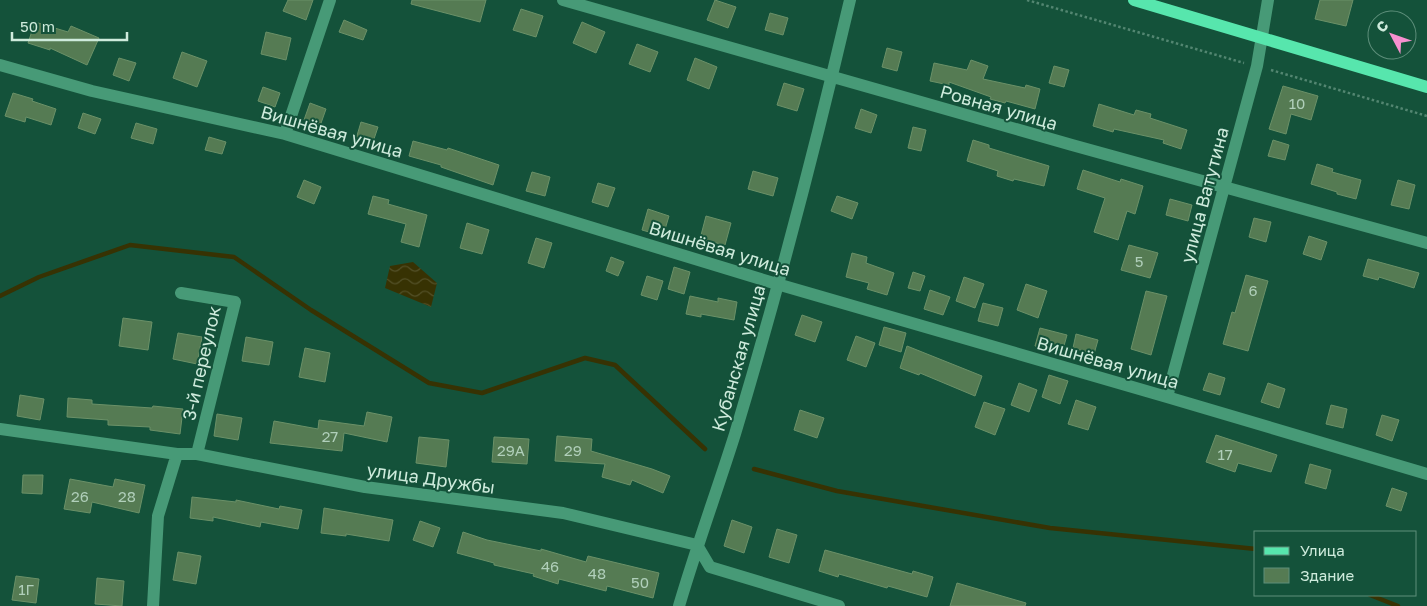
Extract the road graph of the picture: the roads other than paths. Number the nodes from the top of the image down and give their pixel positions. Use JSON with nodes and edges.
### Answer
{"nodes":[{"id":1,"x":330,"y":0,"type":"edge"},
{"id":2,"x":563,"y":0,"type":"edge"},
{"id":3,"x":850,"y":0,"type":"edge"},
{"id":4,"x":1134,"y":0,"type":"edge"},
{"id":5,"x":1268,"y":0,"type":"edge"},
{"id":6,"x":1262,"y":37,"type":"junction"},
{"id":7,"x":0,"y":65,"type":"edge"},
{"id":8,"x":832,"y":77,"type":"junction"},
{"id":9,"x":1427,"y":87,"type":"edge"},
{"id":10,"x":285,"y":134,"type":"junction"},
{"id":11,"x":1225,"y":187,"type":"junction"},
{"id":12,"x":1427,"y":242,"type":"edge"},
{"id":13,"x":777,"y":284,"type":"junction"},
{"id":14,"x":180,"y":293,"type":"dead end"},
{"id":15,"x":1167,"y":397,"type":"junction"},
{"id":16,"x":0,"y":429,"type":"edge"},
{"id":17,"x":177,"y":454,"type":"junction"},
{"id":18,"x":197,"y":454,"type":"junction"},
{"id":19,"x":1427,"y":474,"type":"edge"},
{"id":20,"x":698,"y":545,"type":"junction"},
{"id":21,"x":152,"y":606,"type":"edge"},
{"id":22,"x":679,"y":606,"type":"edge"},
{"id":23,"x":838,"y":606,"type":"edge"}],
"edges":[{"from":1,"to":10,"type":"street"},
{"from":2,"to":8,"type":"street","name":"Ровная улица"},
{"from":3,"to":8,"type":"street","name":"Кубанская улица"},
{"from":4,"to":6,"type":"main road"},
{"from":5,"to":6,"type":"street","name":"улица Ватутина"},
{"from":6,"to":9,"type":"main road"},
{"from":6,"to":11,"type":"street","name":"улица Ватутина"},
{"from":7,"to":10,"type":"street","name":"Вишнёвая улица"},
{"from":8,"to":11,"type":"street","name":"Ровная улица"},
{"from":8,"to":13,"type":"street","name":"Кубанская улица"},
{"from":10,"to":13,"type":"street","name":"Вишнёвая улица"},
{"from":11,"to":12,"type":"street","name":"Ровная улица"},
{"from":11,"to":15,"type":"street","name":"улица Ватутина"},
{"from":13,"to":15,"type":"street","name":"Вишнёвая улица"},
{"from":13,"to":20,"type":"street","name":"Кубанская улица"},
{"from":14,"to":18,"type":"street","name":"3-й переулок"},
{"from":15,"to":19,"type":"street","name":"Вишнёвая улица"},
{"from":16,"to":17,"type":"street","name":"улица Дружбы"},
{"from":17,"to":18,"type":"street","name":"улица Дружбы"},
{"from":17,"to":21,"type":"street"},
{"from":18,"to":20,"type":"street","name":"улица Дружбы"},
{"from":20,"to":22,"type":"street","name":"Кубанская улица"},
{"from":20,"to":23,"type":"street"}]}
